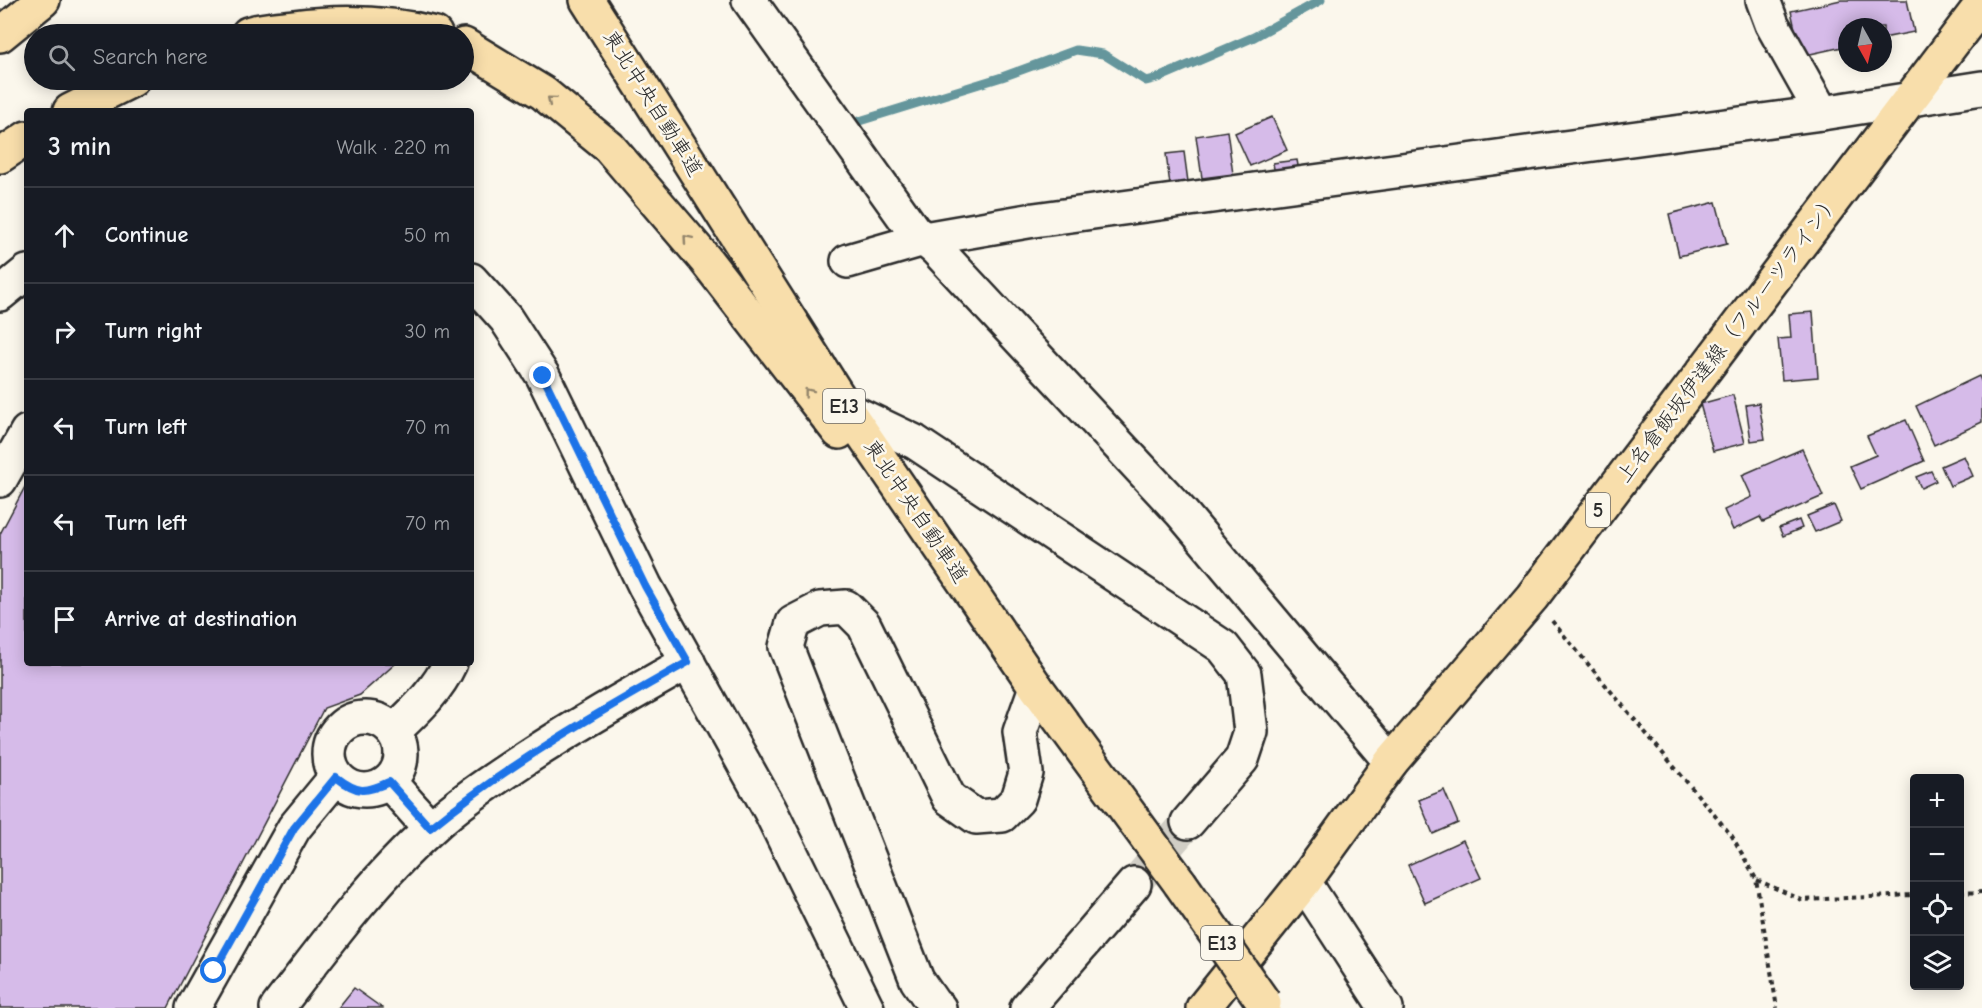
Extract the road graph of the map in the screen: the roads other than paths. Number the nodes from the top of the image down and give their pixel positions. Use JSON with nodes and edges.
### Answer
{"nodes":[{"id":1,"x":43,"y":0,"type":"edge"},
{"id":2,"x":587,"y":0,"type":"edge"},
{"id":3,"x":596,"y":0,"type":"edge"},
{"id":4,"x":749,"y":0,"type":"edge"},
{"id":5,"x":1763,"y":0,"type":"edge"},
{"id":6,"x":1982,"y":4,"type":"edge"},
{"id":7,"x":328,"y":24,"type":"edge"},
{"id":8,"x":381,"y":24,"type":"edge"},
{"id":9,"x":0,"y":35,"type":"edge"},
{"id":10,"x":474,"y":51,"type":"edge"},
{"id":11,"x":1982,"y":88,"type":"edge"},
{"id":12,"x":112,"y":90,"type":"edge"},
{"id":13,"x":1908,"y":100,"type":"junction"},
{"id":14,"x":76,"y":108,"type":"edge"},
{"id":15,"x":1822,"y":113,"type":"junction"},
{"id":16,"x":662,"y":117,"type":"junction"},
{"id":17,"x":24,"y":140,"type":"edge"},
{"id":18,"x":0,"y":156,"type":"edge"},
{"id":19,"x":924,"y":239,"type":"junction"},
{"id":20,"x":848,"y":261,"type":"dead end"},
{"id":21,"x":24,"y":274,"type":"edge"},
{"id":22,"x":474,"y":283,"type":"edge"},
{"id":23,"x":0,"y":294,"type":"edge"},
{"id":24,"x":846,"y":409,"type":"junction"},
{"id":25,"x":24,"y":437,"type":"edge"},
{"id":26,"x":0,"y":480,"type":"edge"},
{"id":27,"x":688,"y":662,"type":"junction"},
{"id":28,"x":449,"y":666,"type":"edge"},
{"id":29,"x":1036,"y":687,"type":"junction"},
{"id":30,"x":394,"y":731,"type":"junction"},
{"id":31,"x":1391,"y":762,"type":"junction"},
{"id":32,"x":336,"y":777,"type":"junction"},
{"id":33,"x":389,"y":782,"type":"junction"},
{"id":34,"x":1188,"y":822,"type":"tunnel mouth"},
{"id":35,"x":430,"y":828,"type":"junction"},
{"id":36,"x":1304,"y":882,"type":"junction"},
{"id":37,"x":1134,"y":884,"type":"tunnel mouth"},
{"id":38,"x":1266,"y":1005,"type":"edge"},
{"id":39,"x":193,"y":1008,"type":"edge"},
{"id":40,"x":277,"y":1008,"type":"edge"},
{"id":41,"x":867,"y":1008,"type":"edge"},
{"id":42,"x":939,"y":1008,"type":"edge"},
{"id":43,"x":1027,"y":1008,"type":"edge"},
{"id":44,"x":1203,"y":1008,"type":"edge"},
{"id":45,"x":1386,"y":1008,"type":"edge"}],
"edges":[{"from":1,"to":9,"type":"main road"},
{"from":2,"to":16,"type":"main road","name":"東北中央自動車道","number":"E13"},
{"from":3,"to":16,"type":"main road"},
{"from":4,"to":19,"type":"street"},
{"from":5,"to":15,"type":"street"},
{"from":6,"to":13,"type":"main road","name":"上名倉飯坂伊達線（フルーツライン）","number":"5"},
{"from":7,"to":8,"type":"main road"},
{"from":29,"to":10,"type":"main road","one_way":true},
{"from":11,"to":13,"type":"street"},
{"from":12,"to":14,"type":"main road"},
{"from":13,"to":15,"type":"street"},
{"from":13,"to":31,"type":"main road","name":"上名倉飯坂伊達線（フルーツライン）","number":"5"},
{"from":15,"to":19,"type":"street"},
{"from":16,"to":24,"type":"main road","name":"東北中央自動車道","number":"E13"},
{"from":17,"to":18,"type":"main road"},
{"from":19,"to":20,"type":"street"},
{"from":19,"to":31,"type":"street"},
{"from":21,"to":23,"type":"street"},
{"from":22,"to":27,"type":"street"},
{"from":24,"to":29,"type":"main road","name":"東北中央自動車道","number":"E13"},
{"from":24,"to":34,"type":"street"},
{"from":25,"to":26,"type":"street"},
{"from":27,"to":35,"type":"street"},
{"from":27,"to":41,"type":"street"},
{"from":28,"to":30,"type":"street"},
{"from":29,"to":38,"type":"main road","name":"東北中央自動車道","number":"E13","bridge":true},
{"from":29,"to":42,"type":"street"},
{"from":30,"to":32,"type":"street"},
{"from":30,"to":33,"type":"street"},
{"from":31,"to":36,"type":"main road","name":"上名倉飯坂伊達線（フルーツライン）","number":"5"},
{"from":32,"to":33,"type":"street"},
{"from":32,"to":39,"type":"street"},
{"from":33,"to":35,"type":"street"},
{"from":35,"to":40,"type":"street"},
{"from":36,"to":44,"type":"main road","name":"上名倉飯坂伊達線（フルーツライン）","number":"5"},
{"from":36,"to":45,"type":"street"},
{"from":37,"to":43,"type":"street"}]}
